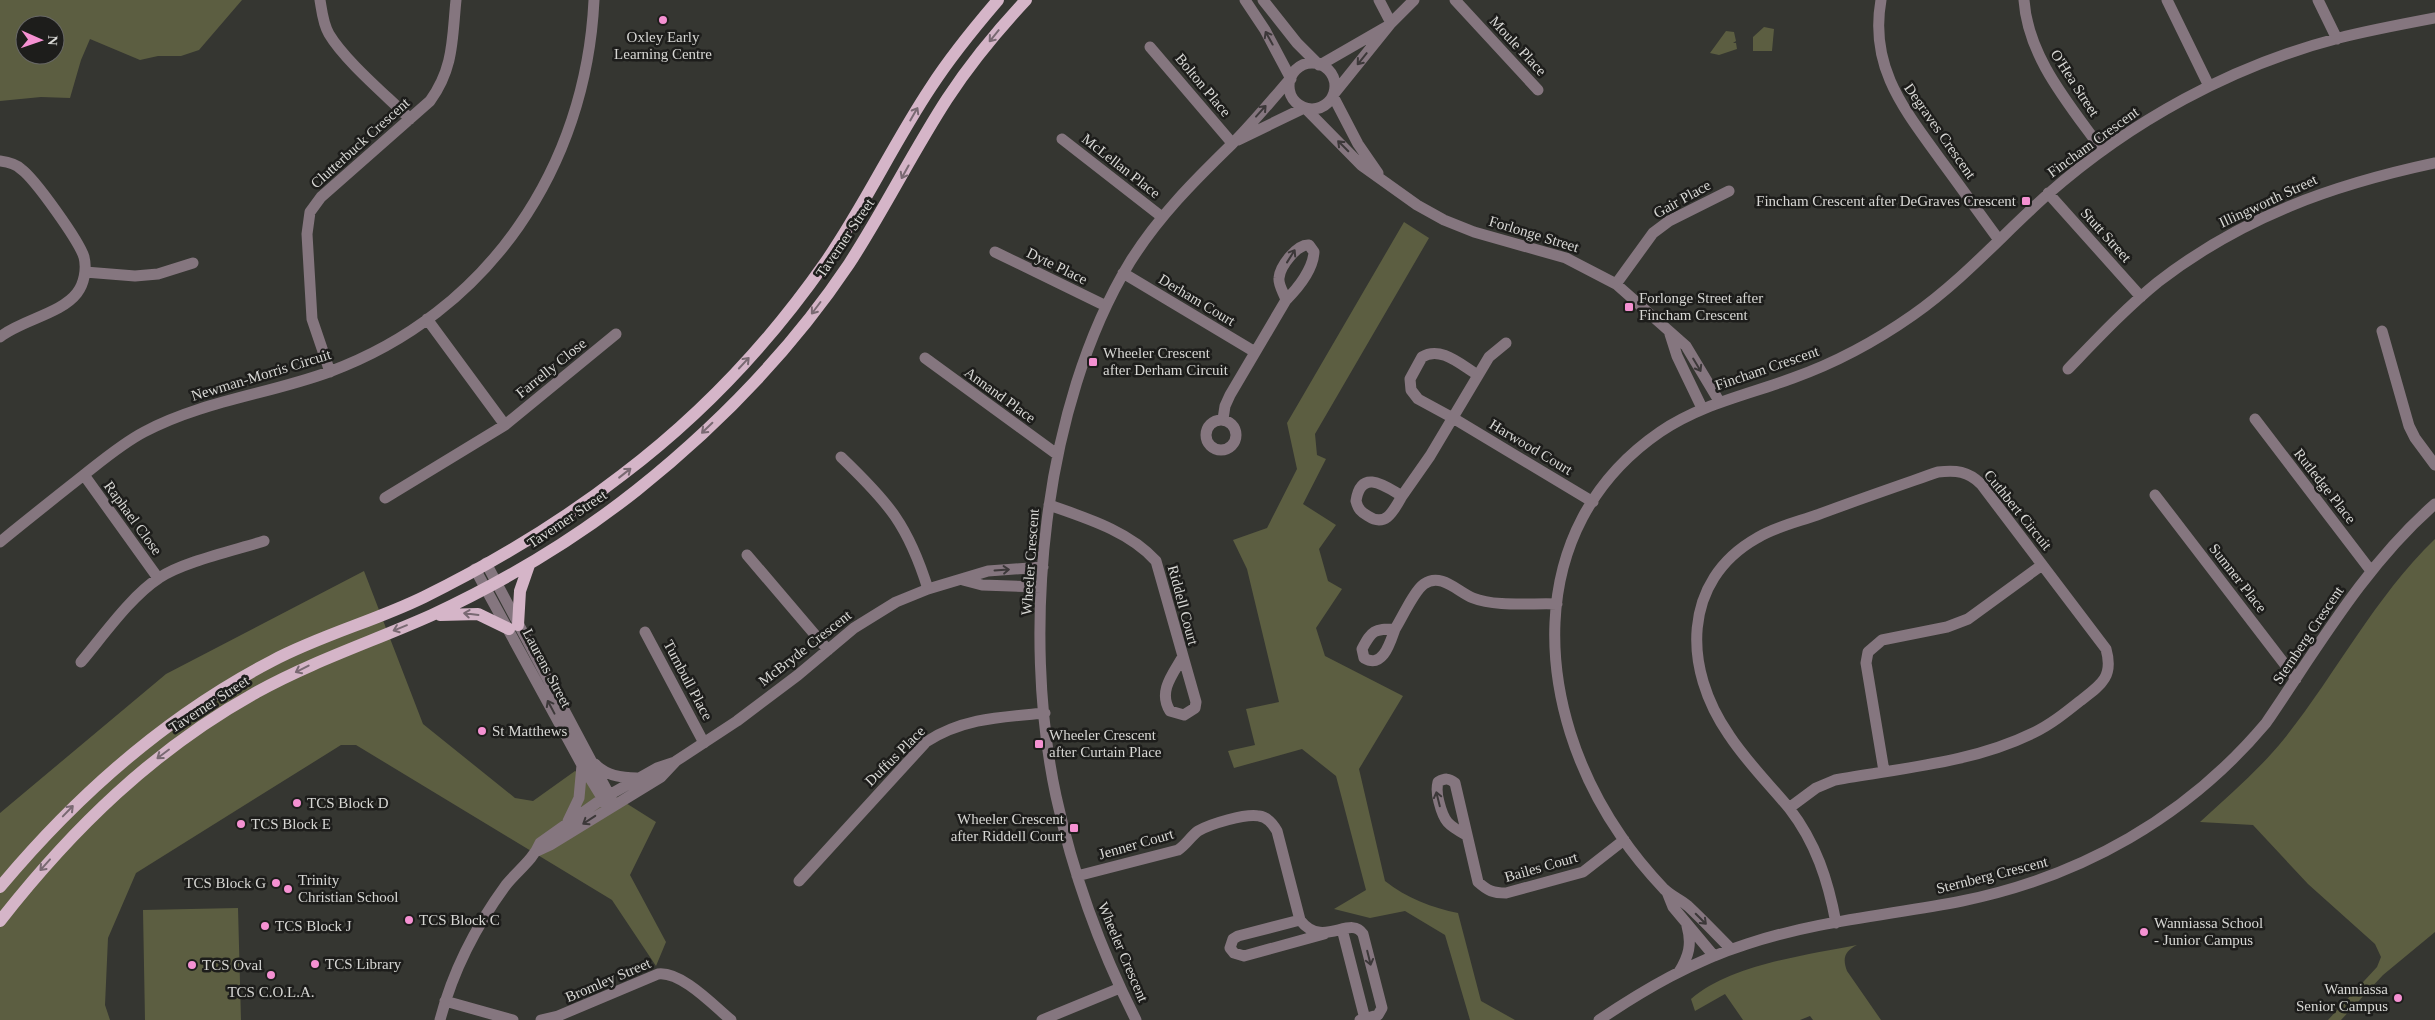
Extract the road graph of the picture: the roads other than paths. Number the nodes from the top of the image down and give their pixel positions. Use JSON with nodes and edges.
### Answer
{"nodes":[{"id":1,"x":320,"y":0,"type":"edge"},
{"id":2,"x":456,"y":0,"type":"edge"},
{"id":3,"x":594,"y":0,"type":"edge"},
{"id":4,"x":998,"y":0,"type":"edge"},
{"id":5,"x":1026,"y":0,"type":"edge"},
{"id":6,"x":1245,"y":0,"type":"edge"},
{"id":7,"x":1263,"y":0,"type":"edge"},
{"id":8,"x":1379,"y":0,"type":"edge"},
{"id":9,"x":1414,"y":0,"type":"edge"},
{"id":10,"x":1456,"y":0,"type":"edge"},
{"id":11,"x":1881,"y":0,"type":"edge"},
{"id":12,"x":2024,"y":0,"type":"edge"},
{"id":13,"x":2167,"y":0,"type":"edge"},
{"id":14,"x":2318,"y":0,"type":"edge"},
{"id":15,"x":2435,"y":18,"type":"edge"},
{"id":16,"x":1392,"y":24,"type":"junction"},
{"id":17,"x":2337,"y":39,"type":"junction"},
{"id":18,"x":1150,"y":47,"type":"dead end"},
{"id":19,"x":1319,"y":65,"type":"junction"},
{"id":20,"x":1290,"y":79,"type":"junction"},
{"id":21,"x":2209,"y":86,"type":"junction"},
{"id":22,"x":1538,"y":90,"type":"dead end"},
{"id":23,"x":1333,"y":95,"type":"junction"},
{"id":24,"x":1305,"y":108,"type":"junction"},
{"id":25,"x":410,"y":119,"type":"junction"},
{"id":26,"x":1062,"y":139,"type":"dead end"},
{"id":27,"x":1232,"y":143,"type":"junction"},
{"id":28,"x":2102,"y":150,"type":"junction"},
{"id":29,"x":0,"y":161,"type":"edge"},
{"id":30,"x":2435,"y":164,"type":"edge"},
{"id":31,"x":1381,"y":177,"type":"junction"},
{"id":32,"x":1729,"y":191,"type":"dead end"},
{"id":33,"x":2048,"y":193,"type":"junction"},
{"id":34,"x":1162,"y":217,"type":"junction"},
{"id":35,"x":1999,"y":240,"type":"junction"},
{"id":36,"x":995,"y":252,"type":"dead end"},
{"id":37,"x":194,"y":264,"type":"dead end"},
{"id":38,"x":85,"y":272,"type":"junction"},
{"id":39,"x":1124,"y":274,"type":"junction"},
{"id":40,"x":1616,"y":284,"type":"junction"},
{"id":41,"x":2141,"y":297,"type":"junction"},
{"id":42,"x":1286,"y":300,"type":"dead end"},
{"id":43,"x":1106,"y":306,"type":"junction"},
{"id":44,"x":427,"y":319,"type":"junction"},
{"id":45,"x":2382,"y":331,"type":"dead end"},
{"id":46,"x":616,"y":334,"type":"dead end"},
{"id":47,"x":1670,"y":334,"type":"junction"},
{"id":48,"x":0,"y":337,"type":"edge"},
{"id":49,"x":1506,"y":343,"type":"dead end"},
{"id":50,"x":1255,"y":352,"type":"junction"},
{"id":51,"x":924,"y":358,"type":"dead end"},
{"id":52,"x":2068,"y":369,"type":"dead end"},
{"id":53,"x":330,"y":372,"type":"junction"},
{"id":54,"x":1478,"y":375,"type":"junction"},
{"id":55,"x":1719,"y":401,"type":"junction"},
{"id":56,"x":1702,"y":408,"type":"junction"},
{"id":57,"x":1453,"y":418,"type":"junction"},
{"id":58,"x":1223,"y":419,"type":"dead end"},
{"id":59,"x":2254,"y":419,"type":"dead end"},
{"id":60,"x":505,"y":425,"type":"junction"},
{"id":61,"x":1058,"y":455,"type":"junction"},
{"id":62,"x":841,"y":457,"type":"dead end"},
{"id":63,"x":2435,"y":465,"type":"edge"},
{"id":64,"x":84,"y":475,"type":"junction"},
{"id":65,"x":2155,"y":495,"type":"dead end"},
{"id":66,"x":1402,"y":496,"type":"dead end"},
{"id":67,"x":385,"y":498,"type":"dead end"},
{"id":68,"x":1593,"y":502,"type":"junction"},
{"id":69,"x":2435,"y":504,"type":"edge"},
{"id":70,"x":1049,"y":505,"type":"junction"},
{"id":71,"x":264,"y":541,"type":"dead end"},
{"id":72,"x":0,"y":542,"type":"edge"},
{"id":73,"x":746,"y":555,"type":"dead end"},
{"id":74,"x":529,"y":565,"type":"junction"},
{"id":75,"x":2042,"y":565,"type":"junction"},
{"id":76,"x":481,"y":566,"type":"junction"},
{"id":77,"x":1043,"y":567,"type":"junction"},
{"id":78,"x":2371,"y":570,"type":"junction"},
{"id":79,"x":158,"y":578,"type":"junction"},
{"id":80,"x":963,"y":580,"type":"junction"},
{"id":81,"x":491,"y":586,"type":"junction"},
{"id":82,"x":1041,"y":587,"type":"junction"},
{"id":83,"x":928,"y":589,"type":"junction"},
{"id":84,"x":1556,"y":604,"type":"junction"},
{"id":85,"x":430,"y":616,"type":"junction"},
{"id":86,"x":514,"y":627,"type":"junction"},
{"id":87,"x":1395,"y":629,"type":"dead end"},
{"id":88,"x":645,"y":632,"type":"dead end"},
{"id":89,"x":828,"y":650,"type":"junction"},
{"id":90,"x":1182,"y":658,"type":"dead end"},
{"id":91,"x":81,"y":662,"type":"dead end"},
{"id":92,"x":2296,"y":679,"type":"junction"},
{"id":93,"x":1045,"y":713,"type":"junction"},
{"id":94,"x":704,"y":743,"type":"junction"},
{"id":95,"x":676,"y":761,"type":"junction"},
{"id":96,"x":587,"y":763,"type":"junction"},
{"id":97,"x":1884,"y":771,"type":"junction"},
{"id":98,"x":640,"y":777,"type":"junction"},
{"id":99,"x":609,"y":801,"type":"junction"},
{"id":100,"x":1789,"y":808,"type":"junction"},
{"id":101,"x":567,"y":823,"type":"junction"},
{"id":102,"x":1466,"y":835,"type":"dead end"},
{"id":103,"x":1624,"y":840,"type":"junction"},
{"id":104,"x":543,"y":845,"type":"junction"},
{"id":105,"x":1077,"y":876,"type":"junction"},
{"id":106,"x":799,"y":881,"type":"dead end"},
{"id":107,"x":0,"y":886,"type":"edge"},
{"id":108,"x":1667,"y":892,"type":"junction"},
{"id":109,"x":1300,"y":920,"type":"junction"},
{"id":110,"x":0,"y":921,"type":"edge"},
{"id":111,"x":1685,"y":922,"type":"junction"},
{"id":112,"x":1836,"y":923,"type":"junction"},
{"id":113,"x":1342,"y":929,"type":"junction"},
{"id":114,"x":1328,"y":933,"type":"junction"},
{"id":115,"x":1731,"y":949,"type":"junction"},
{"id":116,"x":1714,"y":956,"type":"junction"},
{"id":117,"x":1679,"y":972,"type":"junction"},
{"id":118,"x":1120,"y":988,"type":"junction"},
{"id":119,"x":445,"y":1001,"type":"junction"},
{"id":120,"x":1362,"y":1019,"type":"edge"},
{"id":121,"x":440,"y":1020,"type":"edge"},
{"id":122,"x":513,"y":1020,"type":"edge"},
{"id":123,"x":541,"y":1020,"type":"edge"},
{"id":124,"x":731,"y":1020,"type":"edge"},
{"id":125,"x":1042,"y":1020,"type":"edge"},
{"id":126,"x":1136,"y":1020,"type":"edge"},
{"id":127,"x":1599,"y":1020,"type":"edge"}],
"edges":[{"from":1,"to":25,"type":"street"},
{"from":2,"to":25,"type":"street","name":"Clutterbuck Crescent"},
{"from":3,"to":44,"type":"street","name":"Newman-Morris Circuit"},
{"from":76,"to":4,"type":"main road","name":"Taverner Street","one_way":true},
{"from":5,"to":74,"type":"main road","name":"Taverner Street","one_way":true},
{"from":20,"to":6,"type":"street","one_way":true},
{"from":7,"to":19,"type":"street"},
{"from":8,"to":16,"type":"street"},
{"from":9,"to":16,"type":"street"},
{"from":10,"to":22,"type":"street","name":"Moule Place"},
{"from":11,"to":35,"type":"street","name":"Degraves Crescent"},
{"from":12,"to":28,"type":"street","name":"O'Hea Street"},
{"from":13,"to":21,"type":"street"},
{"from":14,"to":17,"type":"street"},
{"from":15,"to":17,"type":"street","name":"Fincham Crescent"},
{"from":16,"to":19,"type":"street"},
{"from":16,"to":23,"type":"street","one_way":true},
{"from":17,"to":21,"type":"street","name":"Fincham Crescent"},
{"from":18,"to":27,"type":"street","name":"Bolton Place"},
{"from":19,"to":20,"type":"street"},
{"from":19,"to":23,"type":"street"},
{"from":20,"to":24,"type":"street"},
{"from":27,"to":20,"type":"street","name":"Wheeler Crescent","one_way":true},
{"from":21,"to":28,"type":"street","name":"Fincham Crescent"},
{"from":23,"to":24,"type":"street"},
{"from":23,"to":31,"type":"street","name":"Forlonge Street"},
{"from":24,"to":27,"type":"street","name":"Wheeler Crescent"},
{"from":31,"to":24,"type":"street","name":"Forlonge Street","one_way":true},
{"from":25,"to":53,"type":"street","name":"Clutterbuck Crescent"},
{"from":26,"to":34,"type":"street","name":"McLellan Place"},
{"from":27,"to":34,"type":"street","name":"Wheeler Crescent"},
{"from":28,"to":33,"type":"street","name":"Fincham Crescent"},
{"from":29,"to":38,"type":"street"},
{"from":30,"to":41,"type":"street","name":"Illingworth Street"},
{"from":31,"to":40,"type":"street","name":"Forlonge Street"},
{"from":32,"to":40,"type":"street","name":"Gair Place"},
{"from":33,"to":35,"type":"street","name":"Fincham Crescent"},
{"from":33,"to":41,"type":"street","name":"Stutt Street"},
{"from":34,"to":39,"type":"street","name":"Wheeler Crescent"},
{"from":35,"to":55,"type":"street","name":"Fincham Crescent"},
{"from":36,"to":43,"type":"street","name":"Dyte Place"},
{"from":37,"to":38,"type":"street"},
{"from":38,"to":48,"type":"street"},
{"from":39,"to":43,"type":"street","name":"Wheeler Crescent"},
{"from":39,"to":50,"type":"street","name":"Derham Court"},
{"from":40,"to":47,"type":"street","name":"Forlonge Street"},
{"from":41,"to":52,"type":"street","name":"Illingworth Street"},
{"from":42,"to":50,"type":"street"},
{"from":43,"to":61,"type":"street","name":"Wheeler Crescent"},
{"from":44,"to":53,"type":"street","name":"Newman-Morris Circuit"},
{"from":44,"to":60,"type":"street"},
{"from":45,"to":63,"type":"street"},
{"from":46,"to":60,"type":"street","name":"Farrelly Close"},
{"from":47,"to":55,"type":"street","name":"Forlonge Street","one_way":true},
{"from":47,"to":56,"type":"street","name":"Forlonge Street"},
{"from":49,"to":54,"type":"street"},
{"from":50,"to":58,"type":"street"},
{"from":51,"to":61,"type":"street","name":"Annand Place"},
{"from":53,"to":64,"type":"street","name":"Newman-Morris Circuit"},
{"from":54,"to":57,"type":"street"},
{"from":54,"to":57,"type":"street","name":"Harwood Court"},
{"from":55,"to":56,"type":"street","name":"Fincham Crescent"},
{"from":56,"to":68,"type":"street","name":"Fincham Crescent"},
{"from":57,"to":66,"type":"street"},
{"from":57,"to":68,"type":"street","name":"Harwood Court"},
{"from":59,"to":78,"type":"street","name":"Rutledge Place"},
{"from":60,"to":67,"type":"street","name":"Farrelly Close"},
{"from":61,"to":70,"type":"street","name":"Wheeler Crescent"},
{"from":62,"to":83,"type":"street"},
{"from":64,"to":72,"type":"street","name":"Newman-Morris Circuit"},
{"from":64,"to":79,"type":"street","name":"Raphael Close"},
{"from":65,"to":92,"type":"street","name":"Sumner Place"},
{"from":68,"to":84,"type":"street","name":"Fincham Crescent"},
{"from":69,"to":78,"type":"street","name":"Sternberg Crescent"},
{"from":70,"to":77,"type":"street","name":"Wheeler Crescent"},
{"from":70,"to":90,"type":"street","name":"Riddell Court"},
{"from":71,"to":79,"type":"street","name":"Raphael Close"},
{"from":73,"to":89,"type":"street"},
{"from":74,"to":81,"type":"main road","name":"Taverner Street"},
{"from":74,"to":86,"type":"main road"},
{"from":75,"to":97,"type":"street"},
{"from":75,"to":97,"type":"street","name":"Cuthbert Circuit"},
{"from":75,"to":100,"type":"street","name":"Cuthbert Circuit"},
{"from":76,"to":81,"type":"street","name":"Laurens Street"},
{"from":107,"to":76,"type":"main road","name":"Taverner Street","one_way":true},
{"from":80,"to":77,"type":"street","name":"McBryde Crescent","one_way":true},
{"from":77,"to":82,"type":"street","name":"Wheeler Crescent"},
{"from":78,"to":92,"type":"street","name":"Sternberg Crescent"},
{"from":79,"to":91,"type":"street","name":"Raphael Close"},
{"from":80,"to":82,"type":"street","name":"McBryde Crescent"},
{"from":80,"to":83,"type":"street","name":"McBryde Crescent"},
{"from":81,"to":85,"type":"main road","name":"Taverner Street"},
{"from":81,"to":86,"type":"street","name":"Laurens Street"},
{"from":82,"to":93,"type":"street","name":"Wheeler Crescent"},
{"from":83,"to":89,"type":"street","name":"McBryde Crescent"},
{"from":84,"to":87,"type":"street"},
{"from":84,"to":103,"type":"street","name":"Fincham Crescent"},
{"from":86,"to":85,"type":"main road","one_way":true},
{"from":85,"to":110,"type":"main road","name":"Taverner Street","one_way":true},
{"from":86,"to":96,"type":"street","name":"Laurens Street"},
{"from":88,"to":94,"type":"street","name":"Turnbull Place"},
{"from":89,"to":94,"type":"street","name":"McBryde Crescent"},
{"from":92,"to":112,"type":"street","name":"Sternberg Crescent"},
{"from":93,"to":105,"type":"street","name":"Wheeler Crescent"},
{"from":93,"to":106,"type":"street","name":"Duffus Place"},
{"from":94,"to":95,"type":"street","name":"McBryde Crescent"},
{"from":95,"to":98,"type":"street","name":"McBryde Crescent"},
{"from":95,"to":99,"type":"street","name":"McBryde Crescent"},
{"from":96,"to":98,"type":"street"},
{"from":96,"to":99,"type":"street","name":"Laurens Street"},
{"from":96,"to":101,"type":"street"},
{"from":97,"to":100,"type":"street","name":"Cuthbert Circuit"},
{"from":98,"to":99,"type":"street","name":"McBryde Crescent"},
{"from":99,"to":101,"type":"street","name":"McBryde Crescent"},
{"from":99,"to":104,"type":"street","name":"McBryde Crescent","one_way":true},
{"from":100,"to":112,"type":"street","name":"Cuthbert Circuit"},
{"from":101,"to":104,"type":"street","name":"McBryde Crescent"},
{"from":102,"to":103,"type":"street","name":"Bailes Court"},
{"from":103,"to":108,"type":"street","name":"Fincham Crescent"},
{"from":104,"to":119,"type":"street","name":"McBryde Crescent"},
{"from":105,"to":109,"type":"street","name":"Jenner Court"},
{"from":105,"to":118,"type":"street","name":"Wheeler Crescent"},
{"from":108,"to":111,"type":"street","name":"Fincham Crescent"},
{"from":108,"to":115,"type":"street","name":"Fincham Crescent","one_way":true},
{"from":109,"to":114,"type":"street"},
{"from":109,"to":114,"type":"street"},
{"from":111,"to":116,"type":"street","name":"Fincham Crescent"},
{"from":111,"to":117,"type":"street"},
{"from":112,"to":115,"type":"street","name":"Sternberg Crescent"},
{"from":113,"to":114,"type":"street"},
{"from":113,"to":120,"type":"street"},
{"from":113,"to":120,"type":"street","one_way":true},
{"from":115,"to":116,"type":"street","name":"Sternberg Crescent"},
{"from":116,"to":117,"type":"street","name":"Sternberg Crescent"},
{"from":117,"to":127,"type":"street","name":"Sternberg Crescent"},
{"from":118,"to":125,"type":"street"},
{"from":118,"to":126,"type":"street","name":"Wheeler Crescent"},
{"from":119,"to":121,"type":"street","name":"McBryde Crescent"},
{"from":119,"to":122,"type":"street"},
{"from":123,"to":124,"type":"street","name":"Bromley Street"}]}
